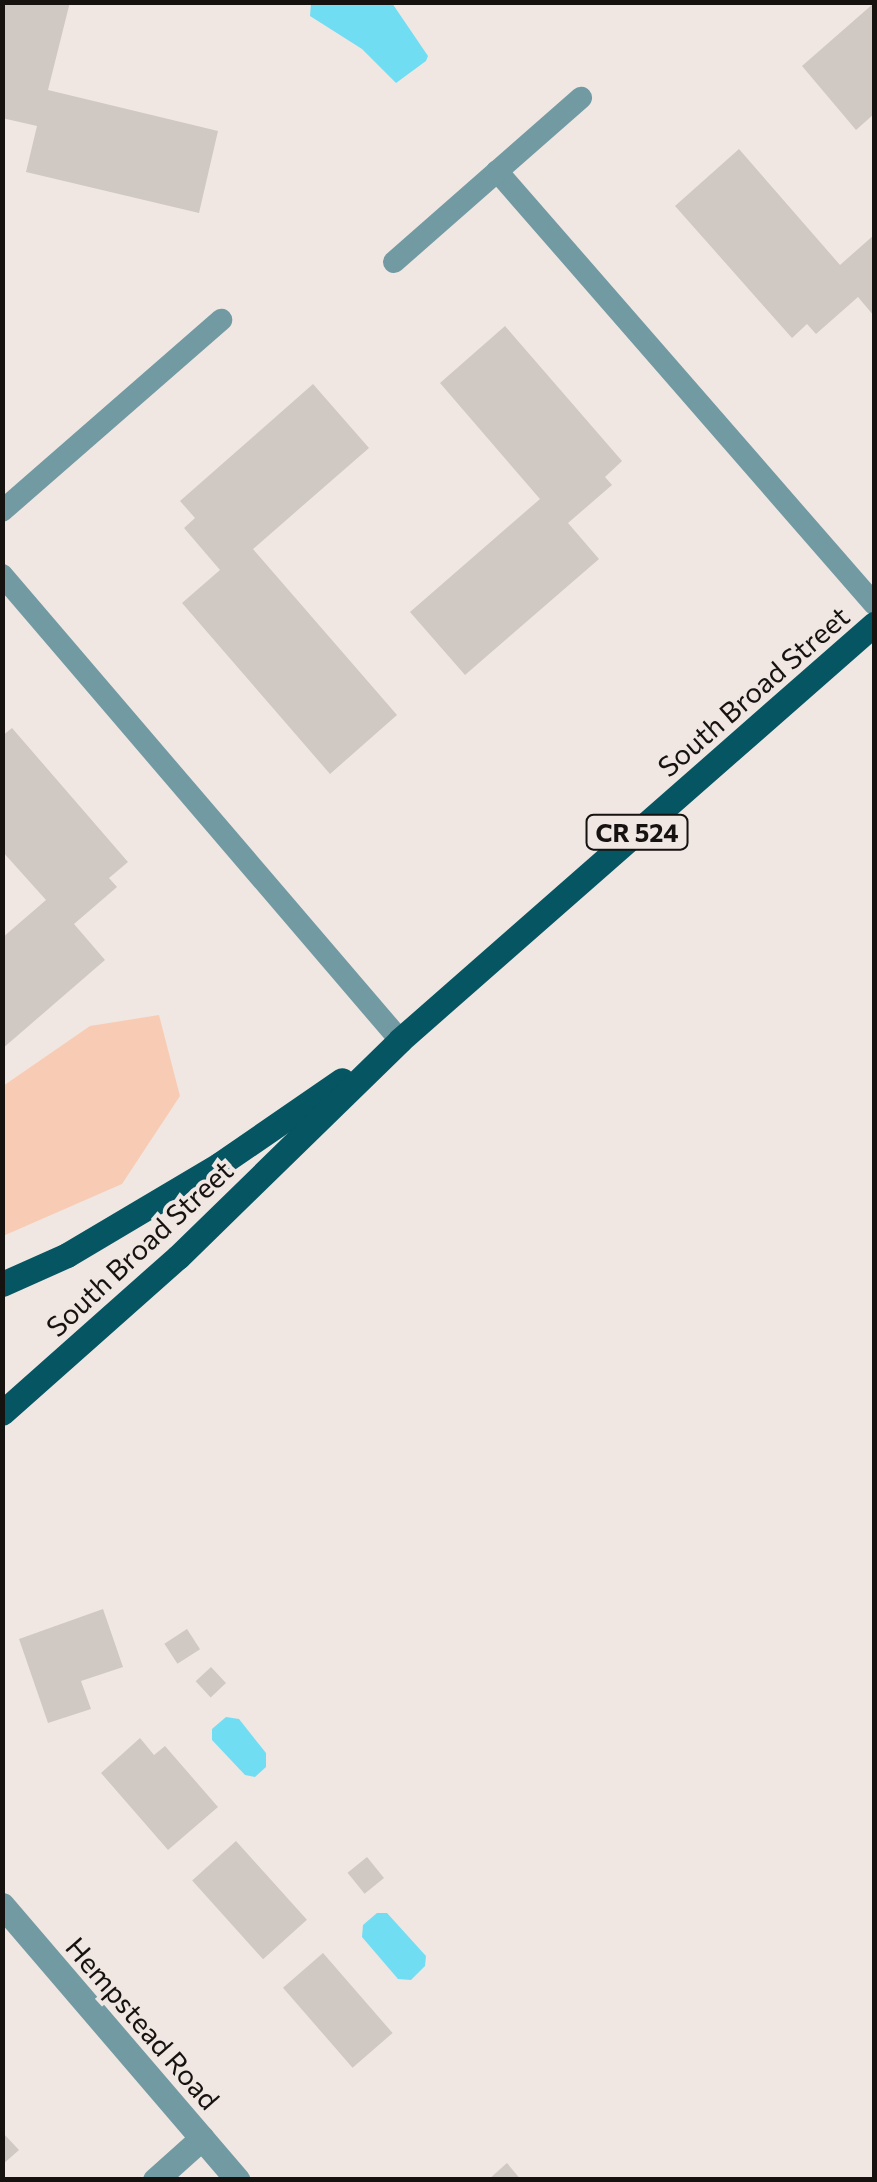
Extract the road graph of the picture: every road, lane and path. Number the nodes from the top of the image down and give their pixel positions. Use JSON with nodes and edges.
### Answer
{"nodes":[{"id":1,"x":581,"y":98,"type":"dead end"},
{"id":2,"x":497,"y":171,"type":"junction"},
{"id":3,"x":394,"y":262,"type":"dead end"},
{"id":4,"x":221,"y":320,"type":"dead end"},
{"id":5,"x":2,"y":510,"type":"edge"},
{"id":6,"x":2,"y":575,"type":"edge"},
{"id":7,"x":874,"y":604,"type":"edge"},
{"id":8,"x":874,"y":624,"type":"edge"},
{"id":9,"x":400,"y":1040,"type":"junction"},
{"id":10,"x":2,"y":1284,"type":"edge"},
{"id":11,"x":2,"y":1413,"type":"edge"},
{"id":12,"x":2,"y":1905,"type":"edge"},
{"id":13,"x":202,"y":2138,"type":"junction"},
{"id":14,"x":155,"y":2180,"type":"edge"},
{"id":15,"x":238,"y":2180,"type":"edge"}],
"edges":[{"from":1,"to":2,"type":"lane"},
{"from":2,"to":3,"type":"lane"},
{"from":2,"to":7,"type":"lane"},
{"from":4,"to":5,"type":"lane"},
{"from":6,"to":9,"type":"lane"},
{"from":8,"to":9,"type":"main road","name":"South Broad Street","number":"CR 524"},
{"from":9,"to":10,"type":"main road","name":"South Broad Street","number":"CR 524"},
{"from":9,"to":11,"type":"main road","name":"South Broad Street","number":"CR 524"},
{"from":12,"to":13,"type":"street","name":"Hempstead Road"},
{"from":13,"to":14,"type":"street"},
{"from":13,"to":15,"type":"street","name":"Hempstead Road"}]}
